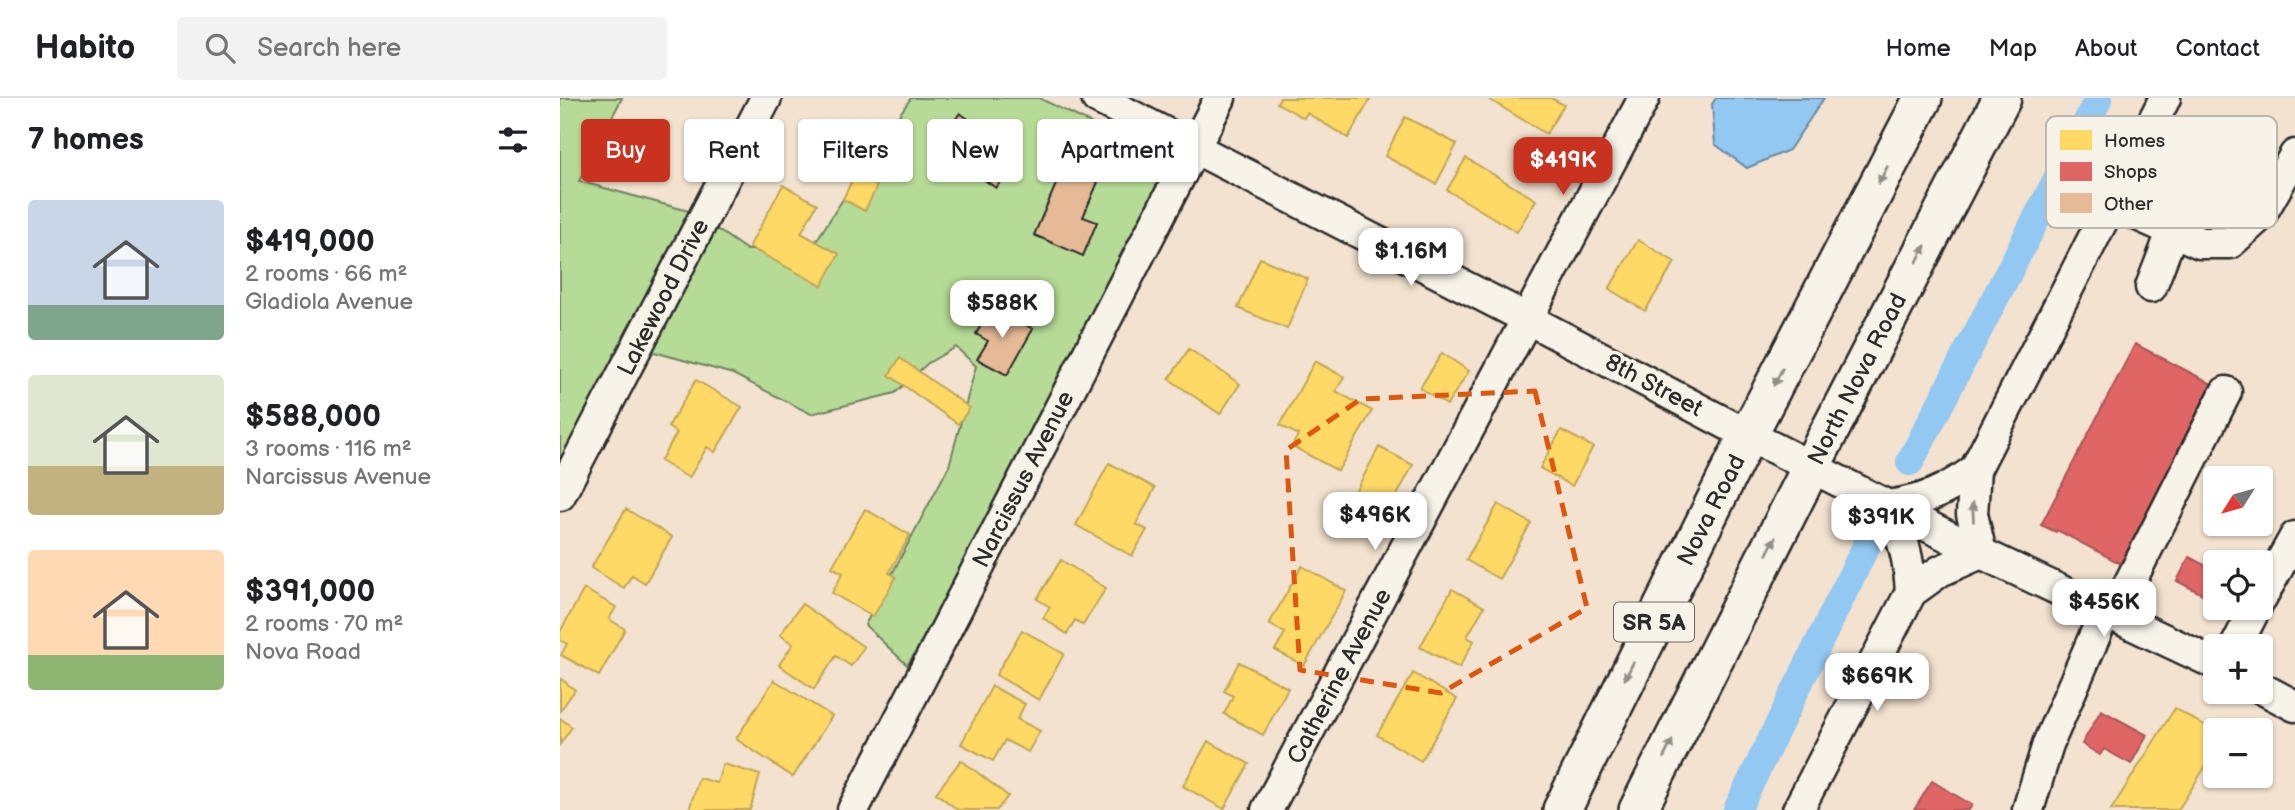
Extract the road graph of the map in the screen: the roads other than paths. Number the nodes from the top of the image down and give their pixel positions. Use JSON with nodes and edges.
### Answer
{"nodes":[{"id":1,"x":766,"y":98,"type":"edge"},
{"id":2,"x":1097,"y":98,"type":"edge"},
{"id":3,"x":1220,"y":98,"type":"edge"},
{"id":4,"x":1644,"y":98,"type":"edge"},
{"id":5,"x":1923,"y":98,"type":"edge"},
{"id":6,"x":2002,"y":98,"type":"edge"},
{"id":7,"x":2165,"y":98,"type":"edge"},
{"id":8,"x":2156,"y":116,"type":"edge"},
{"id":9,"x":1137,"y":119,"type":"edge"},
{"id":10,"x":1198,"y":141,"type":"edge"},
{"id":11,"x":1198,"y":151,"type":"edge"},
{"id":12,"x":2295,"y":155,"type":"edge"},
{"id":13,"x":1177,"y":182,"type":"edge"},
{"id":14,"x":2277,"y":186,"type":"edge"},
{"id":15,"x":2098,"y":228,"type":"edge"},
{"id":16,"x":2168,"y":228,"type":"edge"},
{"id":17,"x":2247,"y":228,"type":"edge"},
{"id":18,"x":2173,"y":230,"type":"junction"},
{"id":19,"x":2151,"y":287,"type":"dead end"},
{"id":20,"x":1528,"y":319,"type":"junction"},
{"id":21,"x":2226,"y":392,"type":"dead end"},
{"id":22,"x":1748,"y":435,"type":"junction"},
{"id":23,"x":1811,"y":467,"type":"junction"},
{"id":24,"x":1975,"y":470,"type":"junction"},
{"id":25,"x":560,"y":495,"type":"edge"},
{"id":26,"x":1888,"y":506,"type":"junction"},
{"id":27,"x":2295,"y":537,"type":"edge"},
{"id":28,"x":1981,"y":552,"type":"junction"},
{"id":29,"x":2273,"y":576,"type":"edge"},
{"id":30,"x":1911,"y":592,"type":"junction"},
{"id":31,"x":2109,"y":613,"type":"junction"},
{"id":32,"x":2203,"y":658,"type":"edge"},
{"id":33,"x":2273,"y":694,"type":"edge"},
{"id":34,"x":2295,"y":706,"type":"edge"},
{"id":35,"x":853,"y":810,"type":"edge"},
{"id":36,"x":1267,"y":810,"type":"edge"},
{"id":37,"x":1562,"y":810,"type":"edge"},
{"id":38,"x":1638,"y":810,"type":"edge"},
{"id":39,"x":1798,"y":810,"type":"edge"},
{"id":40,"x":2028,"y":810,"type":"edge"}],
"edges":[{"from":1,"to":25,"type":"street","name":"Lakewood Drive"},
{"from":2,"to":9,"type":"street","name":"8th Street"},
{"from":3,"to":10,"type":"street","name":"Narcissus Avenue"},
{"from":4,"to":20,"type":"street","name":"Catherine Avenue"},
{"from":5,"to":22,"type":"main road","number":"SR 5A","one_way":true},
{"from":23,"to":6,"type":"main road","name":"North Nova Road","number":"SR 5A","one_way":true},
{"from":7,"to":8,"type":"street"},
{"from":11,"to":20,"type":"street","name":"8th Street"},
{"from":12,"to":14,"type":"street"},
{"from":13,"to":35,"type":"street","name":"Narcissus Avenue"},
{"from":15,"to":24,"type":"street"},
{"from":16,"to":18,"type":"street"},
{"from":17,"to":18,"type":"street"},
{"from":18,"to":19,"type":"street"},
{"from":20,"to":22,"type":"street","name":"8th Street"},
{"from":20,"to":36,"type":"street","name":"Catherine Avenue"},
{"from":21,"to":31,"type":"street"},
{"from":22,"to":23,"type":"street","name":"8th Street"},
{"from":22,"to":37,"type":"main road","name":"Nova Road","number":"SR 5A","one_way":true},
{"from":23,"to":26,"type":"street","name":"8th Street"},
{"from":38,"to":23,"type":"main road","name":"North Nova Road","number":"SR 5A","one_way":true},
{"from":24,"to":26,"type":"street"},
{"from":28,"to":24,"type":"street","one_way":true},
{"from":26,"to":28,"type":"street","name":"8th Street"},
{"from":26,"to":30,"type":"street"},
{"from":27,"to":29,"type":"street"},
{"from":28,"to":30,"type":"street"},
{"from":28,"to":31,"type":"street","name":"8th Street"},
{"from":30,"to":39,"type":"street"},
{"from":31,"to":32,"type":"street","name":"8th Street"},
{"from":31,"to":40,"type":"street"},
{"from":33,"to":34,"type":"street"}]}
